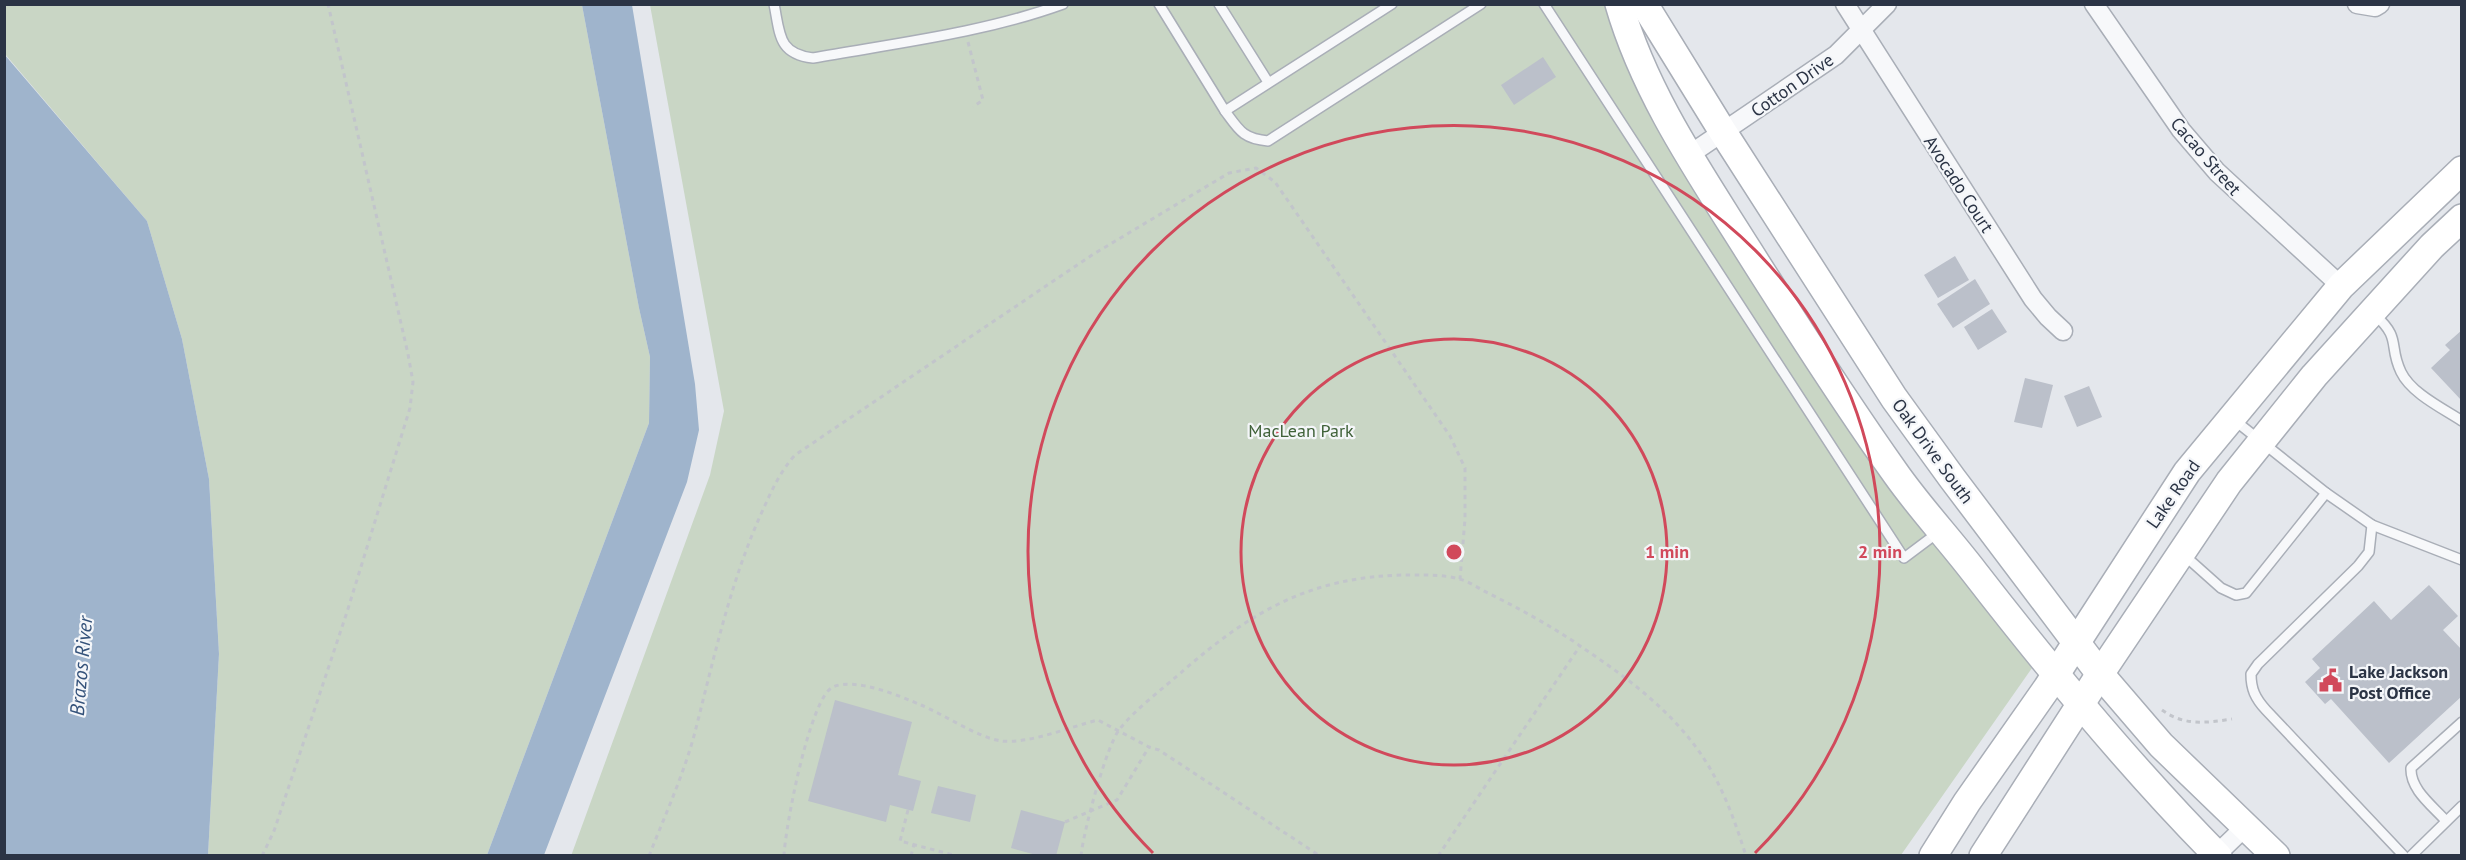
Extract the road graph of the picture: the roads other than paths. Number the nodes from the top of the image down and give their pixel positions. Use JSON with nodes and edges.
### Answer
{"nodes":[{"id":1,"x":774,"y":4,"type":"edge"},
{"id":2,"x":1063,"y":4,"type":"edge"},
{"id":3,"x":1159,"y":4,"type":"edge"},
{"id":4,"x":1219,"y":4,"type":"edge"},
{"id":5,"x":1392,"y":4,"type":"edge"},
{"id":6,"x":1481,"y":4,"type":"edge"},
{"id":7,"x":1544,"y":4,"type":"edge"},
{"id":8,"x":1619,"y":4,"type":"edge"},
{"id":9,"x":1644,"y":4,"type":"edge"},
{"id":10,"x":1845,"y":4,"type":"edge"},
{"id":11,"x":1887,"y":4,"type":"edge"},
{"id":12,"x":2094,"y":4,"type":"edge"},
{"id":13,"x":2357,"y":4,"type":"edge"},
{"id":14,"x":2380,"y":4,"type":"edge"},
{"id":15,"x":1861,"y":31,"type":"junction"},
{"id":16,"x":1268,"y":82,"type":"junction"},
{"id":17,"x":1225,"y":111,"type":"junction"},
{"id":18,"x":1723,"y":132,"type":"junction"},
{"id":19,"x":1689,"y":155,"type":"junction"},
{"id":20,"x":2462,"y":170,"type":"edge"},
{"id":21,"x":2462,"y":218,"type":"edge"},
{"id":22,"x":2341,"y":286,"type":"junction"},
{"id":23,"x":2371,"y":312,"type":"junction"},
{"id":24,"x":2064,"y":331,"type":"dead end"},
{"id":25,"x":2231,"y":417,"type":"junction"},
{"id":26,"x":2462,"y":421,"type":"edge"},
{"id":27,"x":2263,"y":442,"type":"junction"},
{"id":28,"x":2326,"y":493,"type":"junction"},
{"id":29,"x":2372,"y":525,"type":"junction"},
{"id":30,"x":1942,"y":530,"type":"junction"},
{"id":31,"x":2183,"y":554,"type":"junction"},
{"id":32,"x":2462,"y":560,"type":"edge"},
{"id":33,"x":2076,"y":643,"type":"junction"},
{"id":34,"x":2100,"y":674,"type":"junction"},
{"id":35,"x":2054,"y":675,"type":"junction"},
{"id":36,"x":2080,"y":706,"type":"junction"},
{"id":37,"x":2462,"y":722,"type":"edge"},
{"id":38,"x":2462,"y":806,"type":"edge"},
{"id":39,"x":2446,"y":821,"type":"junction"},
{"id":40,"x":2246,"y":826,"type":"junction"},
{"id":41,"x":1933,"y":855,"type":"edge"},
{"id":42,"x":1983,"y":855,"type":"edge"},
{"id":43,"x":2217,"y":855,"type":"edge"},
{"id":44,"x":2276,"y":855,"type":"edge"},
{"id":45,"x":2404,"y":855,"type":"edge"},
{"id":46,"x":2411,"y":855,"type":"edge"}],
"edges":[{"from":1,"to":2,"type":"lane"},
{"from":3,"to":17,"type":"lane"},
{"from":4,"to":16,"type":"lane"},
{"from":5,"to":16,"type":"lane"},
{"from":6,"to":17,"type":"lane"},
{"from":7,"to":30,"type":"lane"},
{"from":8,"to":19,"type":"street"},
{"from":9,"to":18,"type":"street","name":"Oak Drive South"},
{"from":10,"to":15,"type":"street","name":"Avocado Court"},
{"from":11,"to":15,"type":"street","name":"Cotton Drive"},
{"from":12,"to":22,"type":"street","name":"Cacao Street"},
{"from":13,"to":14,"type":"street"},
{"from":15,"to":18,"type":"street","name":"Cotton Drive"},
{"from":15,"to":24,"type":"street","name":"Avocado Court"},
{"from":16,"to":17,"type":"lane"},
{"from":18,"to":19,"type":"street","name":"Cotton Drive"},
{"from":18,"to":33,"type":"street","name":"Oak Drive South"},
{"from":19,"to":30,"type":"street"},
{"from":20,"to":22,"type":"street","name":"Lake Road"},
{"from":21,"to":23,"type":"street"},
{"from":22,"to":23,"type":"street"},
{"from":22,"to":25,"type":"street","name":"Lake Road"},
{"from":23,"to":26,"type":"lane"},
{"from":23,"to":27,"type":"street"},
{"from":25,"to":27,"type":"lane"},
{"from":25,"to":33,"type":"street","name":"Lake Road"},
{"from":27,"to":28,"type":"lane"},
{"from":27,"to":31,"type":"street"},
{"from":28,"to":29,"type":"lane"},
{"from":28,"to":31,"type":"lane"},
{"from":29,"to":32,"type":"lane"},
{"from":29,"to":45,"type":"lane"},
{"from":30,"to":35,"type":"street"},
{"from":31,"to":34,"type":"street"},
{"from":33,"to":34,"type":"street","name":"Oak Drive South"},
{"from":33,"to":35,"type":"street","name":"Lake Road"},
{"from":34,"to":36,"type":"street"},
{"from":34,"to":40,"type":"street","name":"Oak Drive South"},
{"from":35,"to":36,"type":"street"},
{"from":35,"to":41,"type":"street","name":"Lake Road"},
{"from":36,"to":42,"type":"street"},
{"from":36,"to":43,"type":"street"},
{"from":37,"to":39,"type":"lane"},
{"from":38,"to":39,"type":"lane"},
{"from":39,"to":46,"type":"lane"},
{"from":40,"to":43,"type":"street"},
{"from":40,"to":44,"type":"street","name":"Oak Drive South"}]}
